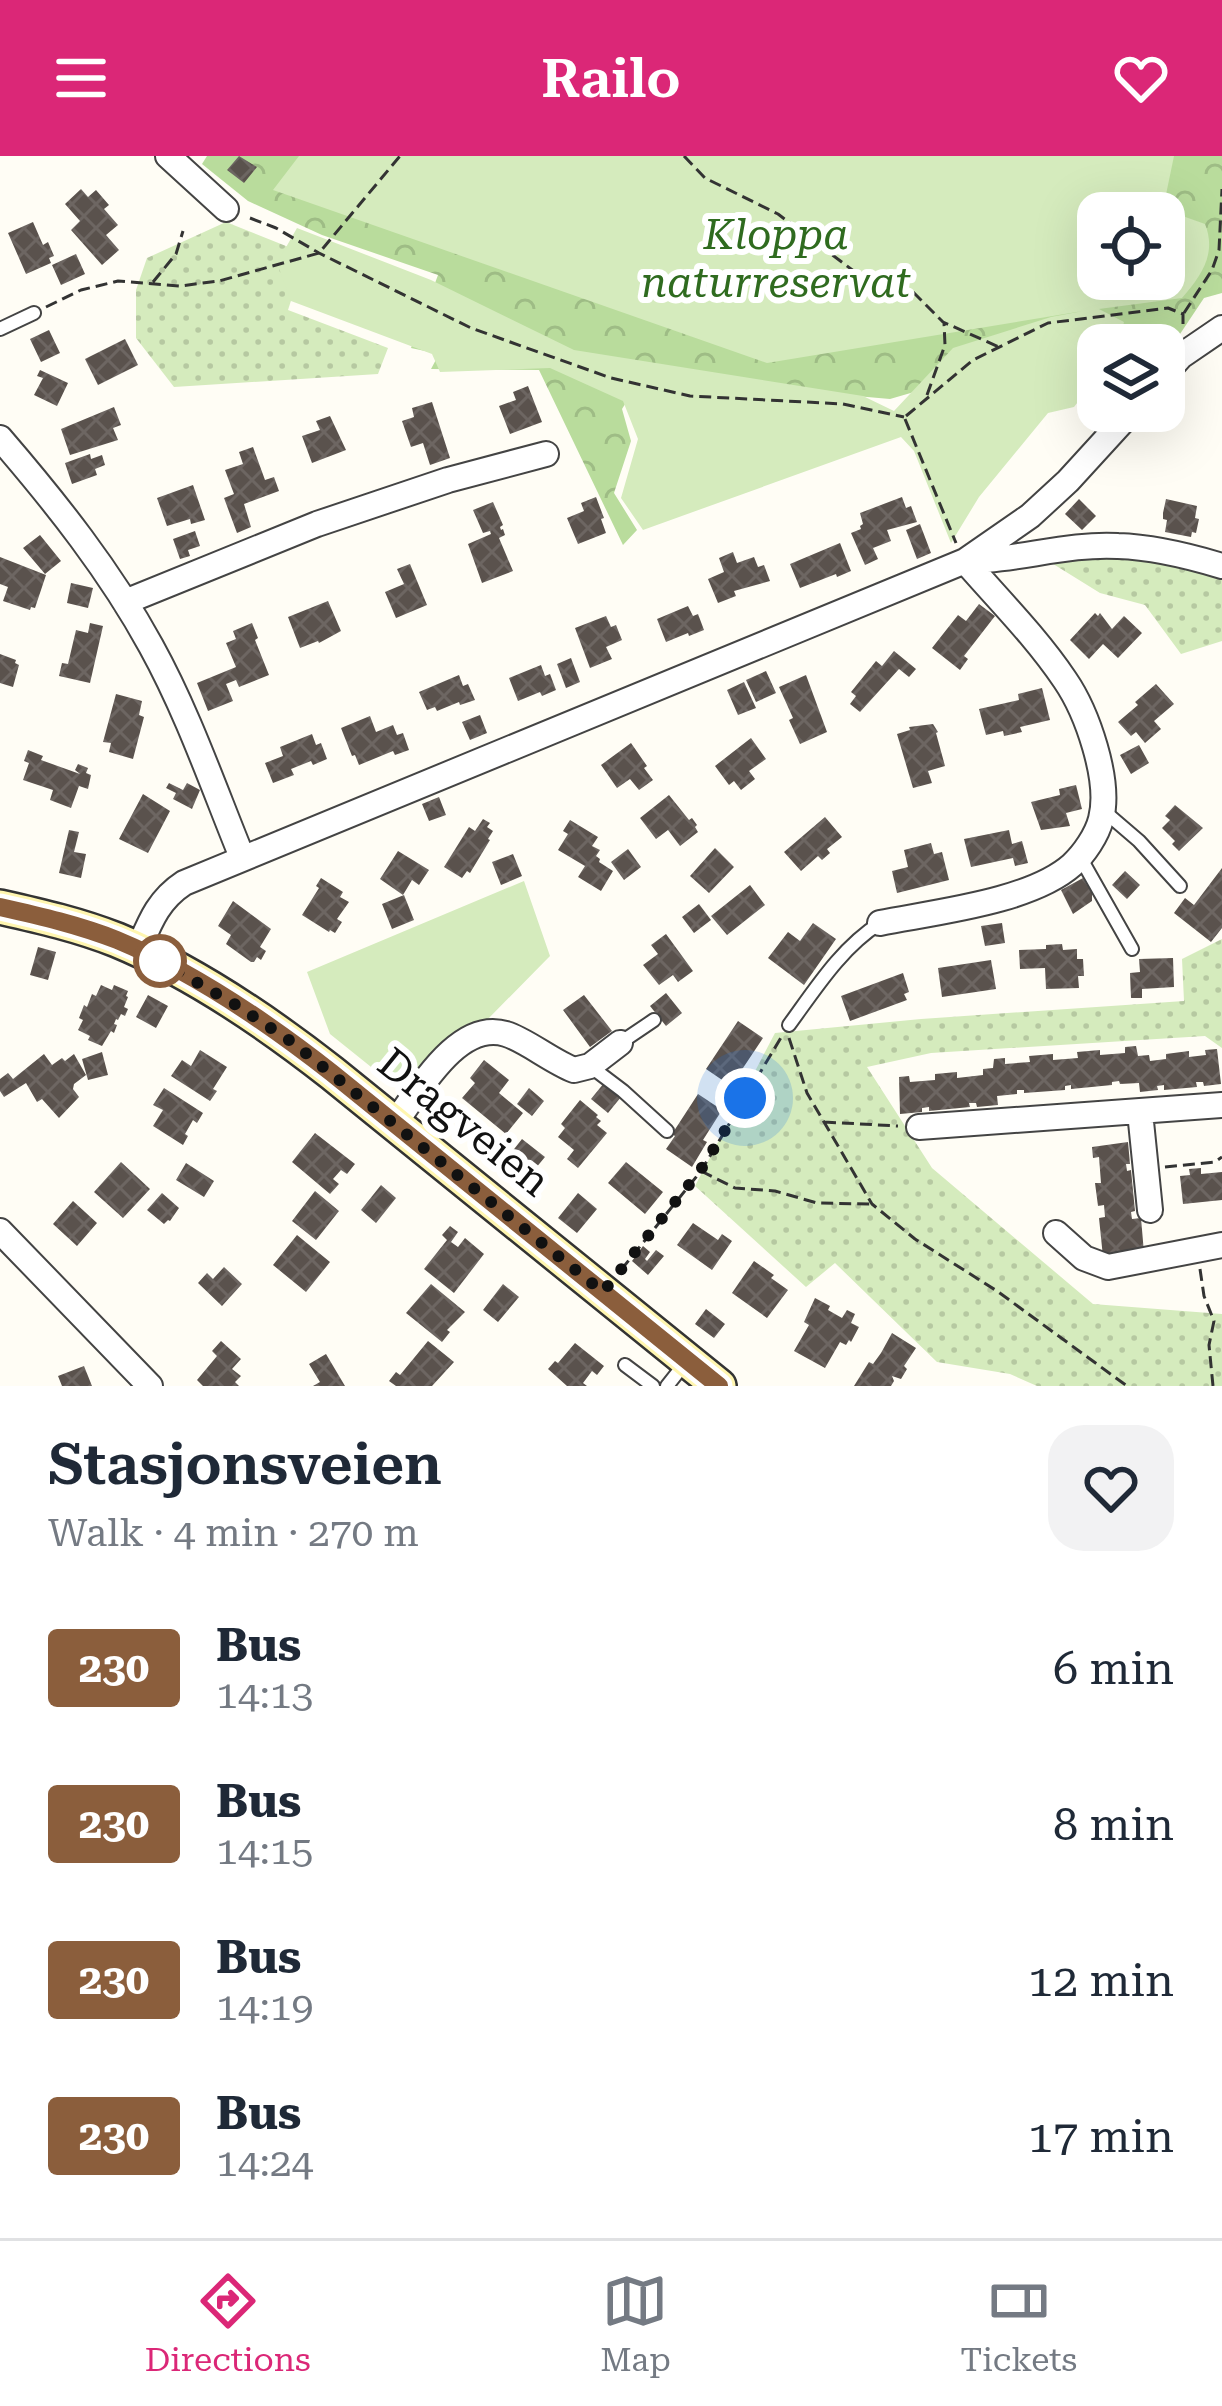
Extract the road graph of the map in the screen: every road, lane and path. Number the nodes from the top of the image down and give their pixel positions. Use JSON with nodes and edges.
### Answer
{"nodes":[{"id":1,"x":168,"y":156,"type":"edge"},
{"id":2,"x":400,"y":156,"type":"edge"},
{"id":3,"x":684,"y":156,"type":"edge"},
{"id":4,"x":1222,"y":189,"type":"edge"},
{"id":5,"x":226,"y":209,"type":"joint"},
{"id":6,"x":183,"y":231,"type":"dead end"},
{"id":7,"x":320,"y":254,"type":"junction"},
{"id":8,"x":152,"y":284,"type":"junction"},
{"id":9,"x":34,"y":313,"type":"joint"},
{"id":10,"x":1183,"y":314,"type":"junction"},
{"id":11,"x":944,"y":322,"type":"junction"},
{"id":12,"x":1181,"y":324,"type":"edge"},
{"id":13,"x":0,"y":328,"type":"edge"},
{"id":14,"x":1222,"y":328,"type":"edge"},
{"id":15,"x":1000,"y":347,"type":"junction"},
{"id":16,"x":1185,"y":355,"type":"edge"},
{"id":17,"x":926,"y":397,"type":"junction"},
{"id":18,"x":904,"y":417,"type":"junction"},
{"id":19,"x":1113,"y":432,"type":"edge"},
{"id":20,"x":0,"y":438,"type":"edge"},
{"id":21,"x":547,"y":454,"type":"dead end"},
{"id":22,"x":965,"y":561,"type":"junction"},
{"id":23,"x":1222,"y":566,"type":"edge"},
{"id":24,"x":125,"y":602,"type":"junction"},
{"id":25,"x":1102,"y":808,"type":"junction"},
{"id":26,"x":1080,"y":856,"type":"junction"},
{"id":27,"x":242,"y":857,"type":"junction"},
{"id":28,"x":1180,"y":886,"type":"dead end"},
{"id":29,"x":0,"y":907,"type":"edge"},
{"id":30,"x":880,"y":923,"type":"joint"},
{"id":31,"x":1132,"y":949,"type":"dead end"},
{"id":32,"x":138,"y":950,"type":"junction"},
{"id":33,"x":654,"y":1020,"type":"dead end"},
{"id":34,"x":789,"y":1025,"type":"junction"},
{"id":35,"x":620,"y":1042,"type":"joint"},
{"id":36,"x":590,"y":1066,"type":"junction"},
{"id":37,"x":1222,"y":1105,"type":"edge"},
{"id":38,"x":1140,"y":1112,"type":"junction"},
{"id":39,"x":822,"y":1122,"type":"junction"},
{"id":40,"x":394,"y":1124,"type":"junction"},
{"id":41,"x":920,"y":1127,"type":"joint"},
{"id":42,"x":667,"y":1131,"type":"dead end"},
{"id":43,"x":1222,"y":1157,"type":"edge"},
{"id":44,"x":1146,"y":1169,"type":"junction"},
{"id":45,"x":700,"y":1171,"type":"junction"},
{"id":46,"x":872,"y":1204,"type":"junction"},
{"id":47,"x":1150,"y":1210,"type":"dead end"},
{"id":48,"x":0,"y":1231,"type":"edge"},
{"id":49,"x":1056,"y":1233,"type":"dead end"},
{"id":50,"x":1209,"y":1247,"type":"edge"},
{"id":51,"x":603,"y":1292,"type":"junction"},
{"id":52,"x":625,"y":1365,"type":"dead end"},
{"id":53,"x":677,"y":1374,"type":"edge"},
{"id":54,"x":150,"y":1386,"type":"edge"},
{"id":55,"x":653,"y":1386,"type":"edge"},
{"id":56,"x":718,"y":1386,"type":"edge"},
{"id":57,"x":1127,"y":1386,"type":"edge"},
{"id":58,"x":1213,"y":1386,"type":"edge"}],
"edges":[{"from":1,"to":5,"type":"street"},
{"from":2,"to":7,"type":"path"},
{"from":3,"to":11,"type":"path"},
{"from":4,"to":10,"type":"path"},
{"from":5,"to":7,"type":"path"},
{"from":6,"to":8,"type":"path"},
{"from":7,"to":8,"type":"path"},
{"from":7,"to":18,"type":"path"},
{"from":8,"to":9,"type":"path"},
{"from":9,"to":13,"type":"lane"},
{"from":10,"to":12,"type":"path"},
{"from":10,"to":15,"type":"path"},
{"from":11,"to":15,"type":"path"},
{"from":11,"to":17,"type":"path"},
{"from":14,"to":16,"type":"street"},
{"from":15,"to":17,"type":"path"},
{"from":17,"to":18,"type":"path"},
{"from":18,"to":22,"type":"path"},
{"from":19,"to":22,"type":"street"},
{"from":20,"to":24,"type":"street"},
{"from":21,"to":24,"type":"street"},
{"from":22,"to":23,"type":"street"},
{"from":22,"to":25,"type":"street"},
{"from":22,"to":27,"type":"street"},
{"from":24,"to":27,"type":"street"},
{"from":25,"to":26,"type":"street"},
{"from":25,"to":28,"type":"lane"},
{"from":26,"to":30,"type":"street"},
{"from":26,"to":31,"type":"lane"},
{"from":27,"to":32,"type":"street"},
{"from":29,"to":32,"type":"main road","name":"Dragveien"},
{"from":30,"to":34,"type":"lane"},
{"from":32,"to":40,"type":"main road","name":"Dragveien"},
{"from":33,"to":35,"type":"lane"},
{"from":34,"to":39,"type":"path"},
{"from":34,"to":45,"type":"path"},
{"from":35,"to":36,"type":"street"},
{"from":36,"to":40,"type":"street"},
{"from":36,"to":42,"type":"lane"},
{"from":37,"to":38,"type":"street"},
{"from":38,"to":41,"type":"street"},
{"from":38,"to":44,"type":"street"},
{"from":39,"to":41,"type":"path"},
{"from":39,"to":46,"type":"path"},
{"from":40,"to":51,"type":"main road","name":"Dragveien"},
{"from":43,"to":44,"type":"path"},
{"from":44,"to":47,"type":"street"},
{"from":45,"to":46,"type":"path"},
{"from":45,"to":51,"type":"path"},
{"from":46,"to":57,"type":"path"},
{"from":48,"to":54,"type":"street"},
{"from":49,"to":50,"type":"street"},
{"from":50,"to":58,"type":"path"},
{"from":51,"to":53,"type":"main road","name":"Dragveien"},
{"from":52,"to":55,"type":"lane"},
{"from":53,"to":56,"type":"main road","name":"Dragveien"}]}
